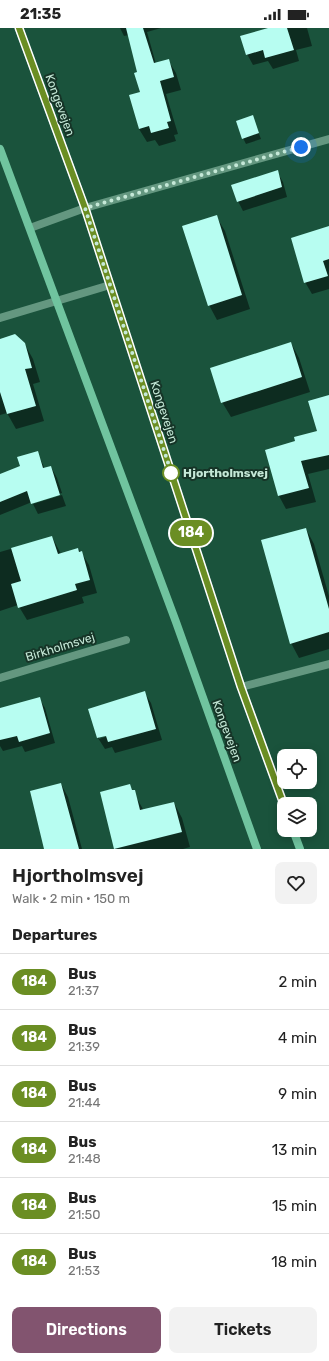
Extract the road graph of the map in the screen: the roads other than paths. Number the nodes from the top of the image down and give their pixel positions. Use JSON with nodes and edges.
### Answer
{"nodes":[{"id":1,"x":18,"y":28,"type":"edge"},
{"id":2,"x":329,"y":139,"type":"edge"},
{"id":3,"x":0,"y":149,"type":"edge"},
{"id":4,"x":85,"y":208,"type":"junction"},
{"id":5,"x":30,"y":228,"type":"junction"},
{"id":6,"x":110,"y":285,"type":"junction"},
{"id":7,"x":57,"y":301,"type":"junction"},
{"id":8,"x":0,"y":318,"type":"edge"},
{"id":9,"x":126,"y":640,"type":"dead end"},
{"id":10,"x":329,"y":664,"type":"edge"},
{"id":11,"x":0,"y":678,"type":"edge"},
{"id":12,"x":241,"y":687,"type":"junction"},
{"id":13,"x":281,"y":797,"type":"edge"},
{"id":14,"x":296,"y":837,"type":"edge"},
{"id":15,"x":257,"y":849,"type":"edge"},
{"id":16,"x":300,"y":849,"type":"edge"}],
"edges":[{"from":1,"to":4,"type":"main road","name":"Kongevejen"},
{"from":2,"to":4,"type":"street"},
{"from":3,"to":5,"type":"main road","name":"Kongevejen"},
{"from":4,"to":5,"type":"street"},
{"from":4,"to":6,"type":"main road","name":"Kongevejen"},
{"from":5,"to":7,"type":"main road","name":"Kongevejen"},
{"from":6,"to":7,"type":"street"},
{"from":6,"to":12,"type":"main road","name":"Kongevejen"},
{"from":7,"to":8,"type":"street"},
{"from":7,"to":15,"type":"main road","name":"Kongevejen"},
{"from":9,"to":11,"type":"street","name":"Birkholmsvej"},
{"from":10,"to":12,"type":"street"},
{"from":12,"to":13,"type":"main road","name":"Kongevejen"},
{"from":14,"to":16,"type":"main road"}]}
